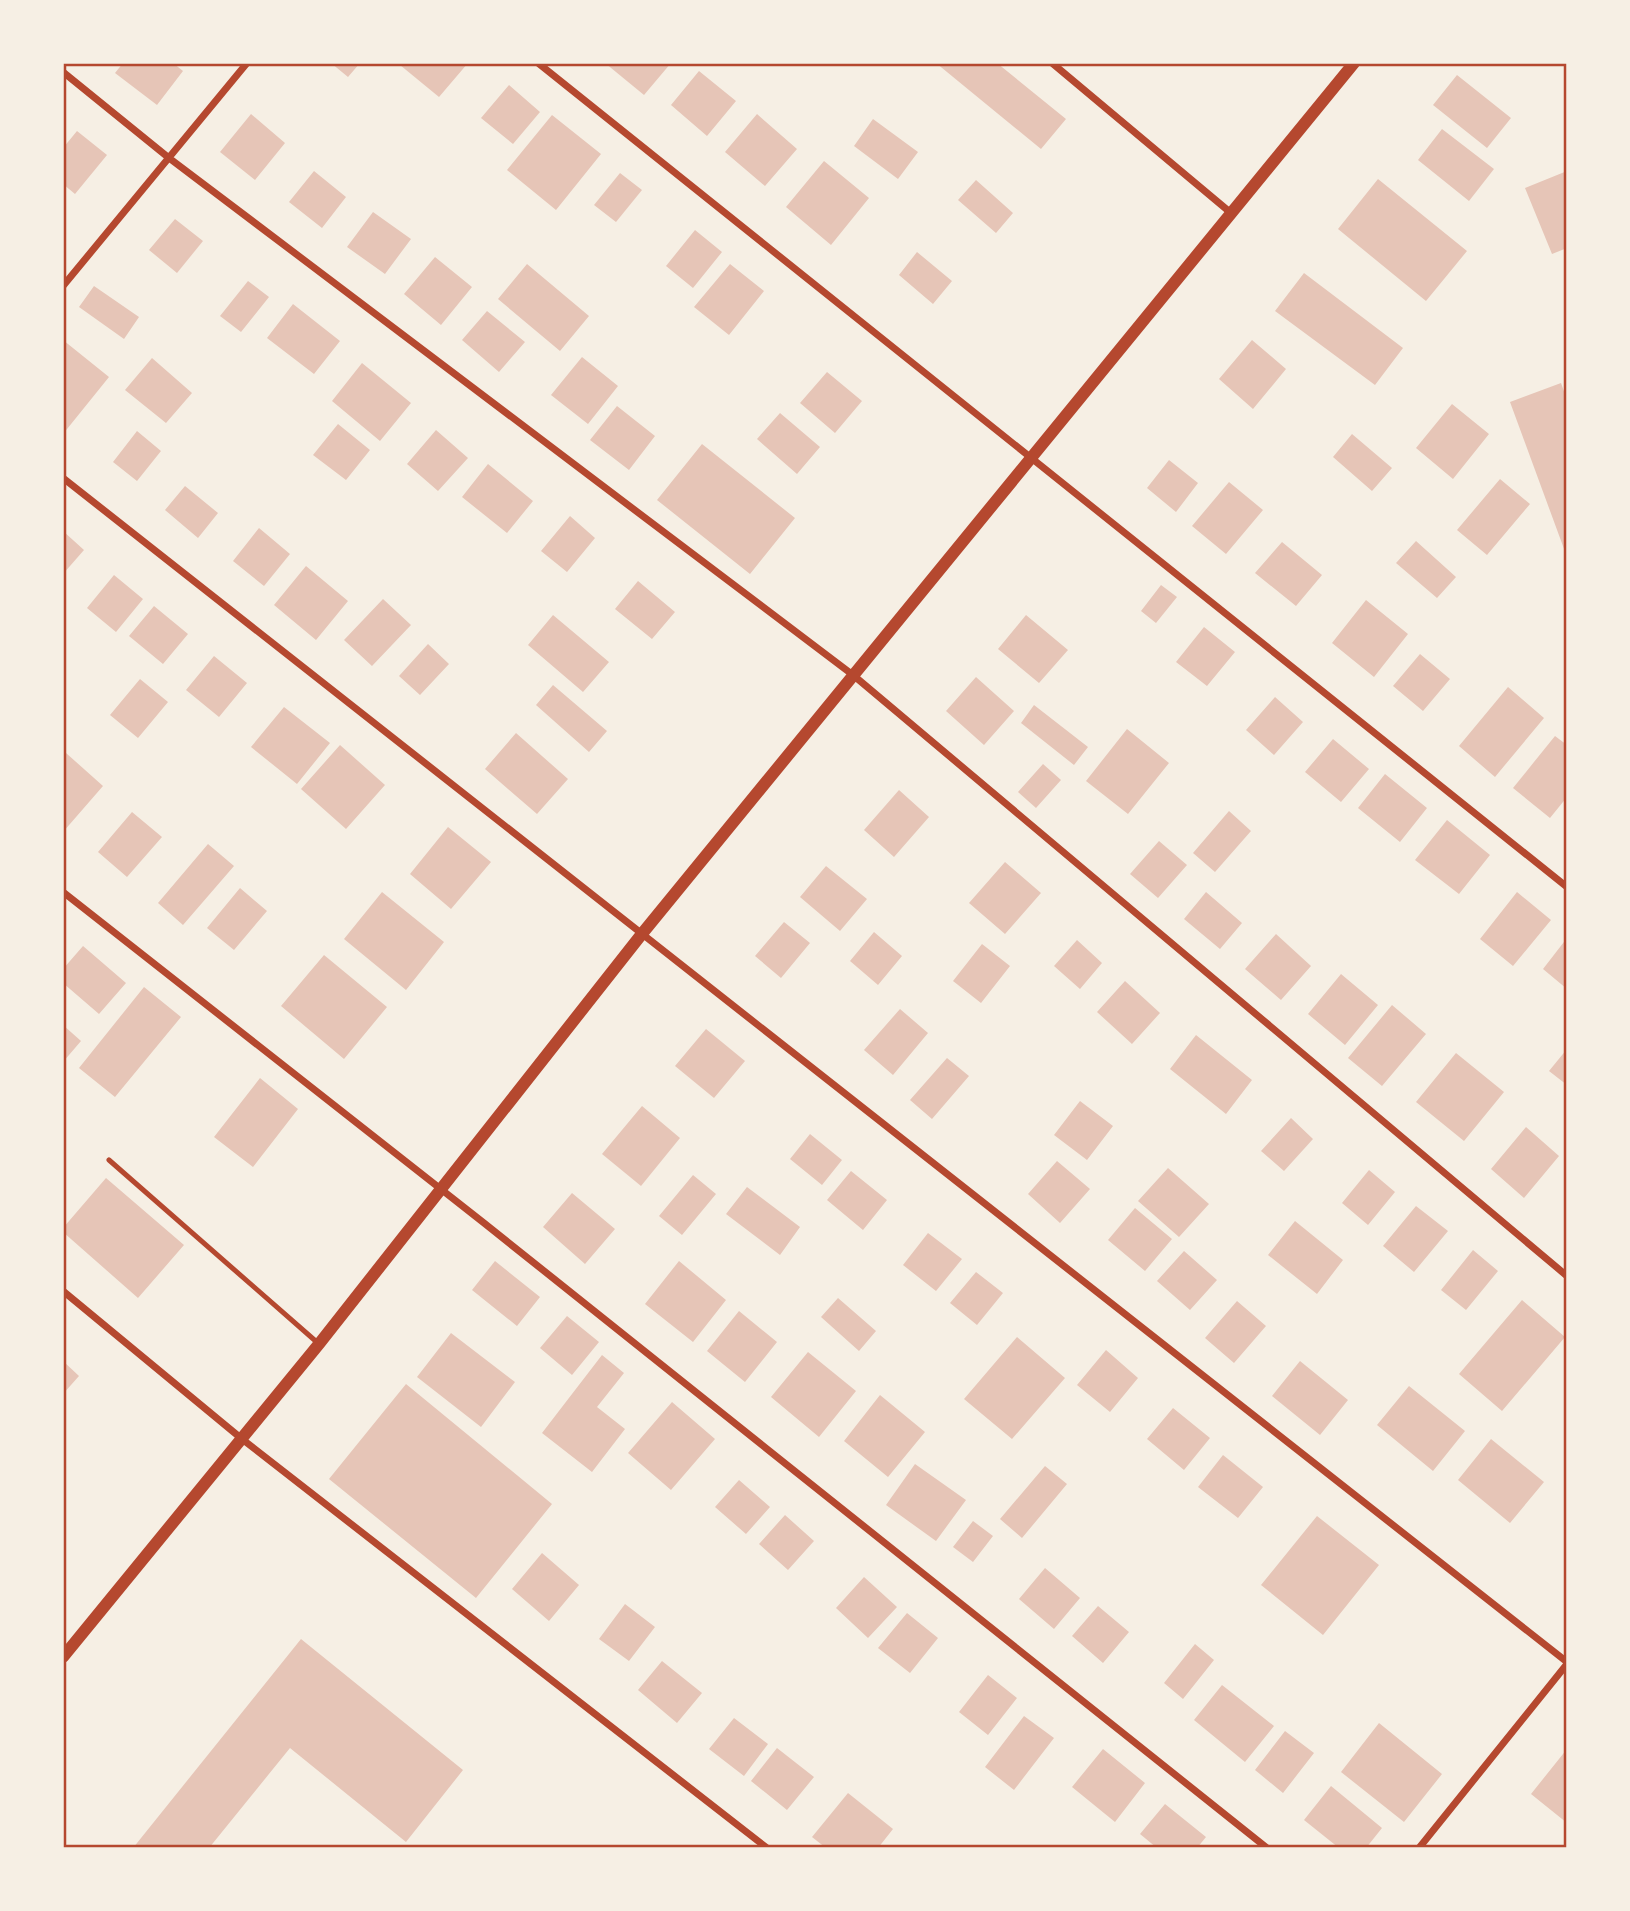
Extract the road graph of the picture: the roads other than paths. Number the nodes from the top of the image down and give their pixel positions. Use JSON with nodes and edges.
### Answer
{"nodes":[{"id":1,"x":247,"y":63,"type":"edge"},
{"id":2,"x":538,"y":63,"type":"edge"},
{"id":3,"x":1052,"y":63,"type":"edge"},
{"id":4,"x":1354,"y":63,"type":"edge"},
{"id":5,"x":63,"y":72,"type":"edge"},
{"id":6,"x":169,"y":158,"type":"junction"},
{"id":7,"x":1231,"y":213,"type":"junction"},
{"id":8,"x":63,"y":286,"type":"edge"},
{"id":9,"x":1031,"y":457,"type":"junction"},
{"id":10,"x":63,"y":478,"type":"edge"},
{"id":11,"x":853,"y":675,"type":"junction"},
{"id":12,"x":1567,"y":887,"type":"edge"},
{"id":13,"x":63,"y":892,"type":"edge"},
{"id":14,"x":641,"y":934,"type":"junction"},
{"id":15,"x":109,"y":1160,"type":"dead end"},
{"id":16,"x":441,"y":1189,"type":"junction"},
{"id":17,"x":1567,"y":1276,"type":"edge"},
{"id":18,"x":63,"y":1291,"type":"edge"},
{"id":19,"x":319,"y":1344,"type":"junction"},
{"id":20,"x":242,"y":1439,"type":"junction"},
{"id":21,"x":63,"y":1657,"type":"edge"},
{"id":22,"x":1567,"y":1663,"type":"edge"},
{"id":23,"x":767,"y":1848,"type":"edge"},
{"id":24,"x":1267,"y":1848,"type":"edge"},
{"id":25,"x":1419,"y":1848,"type":"edge"}],
"edges":[{"from":1,"to":6,"type":"street"},
{"from":2,"to":9,"type":"street"},
{"from":3,"to":7,"type":"street"},
{"from":4,"to":7,"type":"street"},
{"from":5,"to":6,"type":"street"},
{"from":6,"to":8,"type":"street"},
{"from":6,"to":11,"type":"street"},
{"from":7,"to":9,"type":"street"},
{"from":9,"to":11,"type":"street"},
{"from":9,"to":12,"type":"street"},
{"from":10,"to":14,"type":"street"},
{"from":11,"to":14,"type":"street"},
{"from":11,"to":17,"type":"street"},
{"from":13,"to":16,"type":"street"},
{"from":14,"to":16,"type":"street"},
{"from":14,"to":22,"type":"street"},
{"from":15,"to":19,"type":"lane"},
{"from":16,"to":19,"type":"street"},
{"from":16,"to":24,"type":"street"},
{"from":18,"to":20,"type":"street"},
{"from":19,"to":20,"type":"street"},
{"from":20,"to":21,"type":"street"},
{"from":20,"to":23,"type":"street"},
{"from":22,"to":25,"type":"street"}]}
